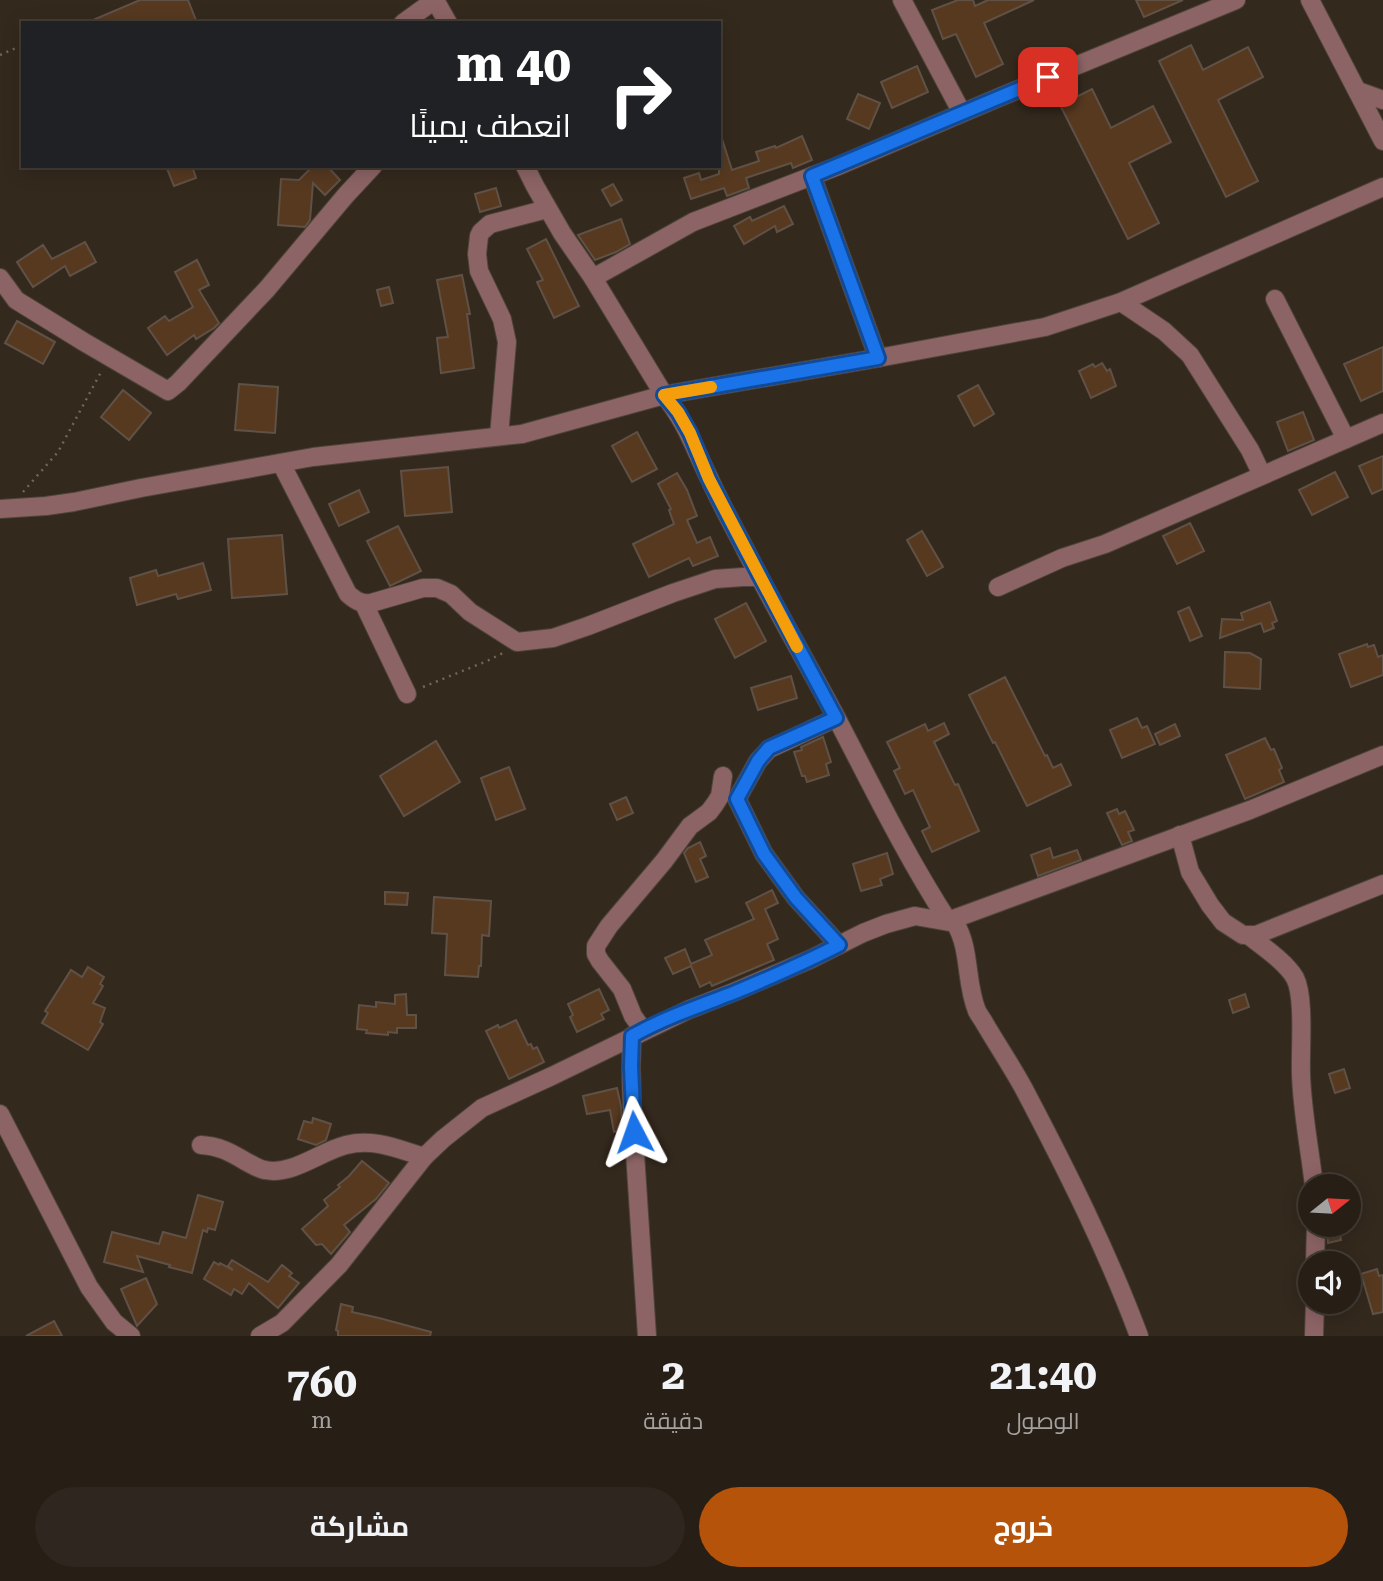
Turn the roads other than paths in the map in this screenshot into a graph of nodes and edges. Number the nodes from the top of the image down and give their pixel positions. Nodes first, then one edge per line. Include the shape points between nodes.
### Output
1 (435, 0) edge
2 (902, 0) edge
3 (1236, 0) edge
4 (1310, 0) edge
5 (406, 21) edge
6 (447, 21) edge
7 (1358, 91) junction
8 (1383, 100) edge
9 (962, 113) junction
10 (1383, 141) edge
11 (371, 168) edge
12 (526, 168) edge
13 (812, 176) junction
14 (1383, 187) edge
15 (547, 209) junction
16 (0, 278) edge
17 (593, 278) junction
18 (1275, 299) dead end
19 (1121, 302) junction
20 (878, 358) junction
21 (664, 395) junction
22 (1383, 423) edge
23 (499, 436) junction
24 (1346, 439) junction
25 (281, 463) junction
26 (1262, 475) junction
27 (5, 508) edge
28 (759, 577) junction
29 (998, 587) dead end
30 (364, 604) junction
31 (407, 694) road end
32 (836, 718) junction
33 (1383, 755) edge
34 (723, 776) dead end
35 (1180, 835) junction
36 (1383, 884) edge
37 (948, 921) junction
38 (1248, 935) junction
39 (839, 945) junction
40 (638, 1033) junction
41 (0, 1114) edge
42 (201, 1145) dead end
43 (424, 1157) junction
44 (1313, 1174) edge
45 (1315, 1314) edge
46 (131, 1336) edge
47 (260, 1336) edge
48 (647, 1336) edge
49 (1139, 1336) edge
50 (1314, 1336) edge

1 - 5 street
1 - 6 street
2 - 9 street
3 - 9 street
4 - 7 street
7 - 8 street
7 - 10 street
9 - 13 street
11 - 16 street via 267,289 168,391 16,300
12 - 15 street
13 - 17 street via 693,222
13 - 20 street
14 - 19 street
15 - 17 street
15 - 23 street via 490,224 479,236 479,271 499,310 507,342
17 - 21 street
18 - 24 street
19 - 20 street via 1045,327
19 - 26 street via 1164,331 1189,355
20 - 21 street
21 - 23 street via 522,434
21 - 28 street via 690,433
22 - 24 street
23 - 25 street
24 - 26 street
25 - 27 street via 74,502
25 - 30 street via 348,594
26 - 29 street
28 - 30 street via 715,579 552,638 517,642 437,588
28 - 32 street
30 - 31 street
32 - 37 street
32 - 39 street via 769,748 737,799 764,854
33 - 35 street
34 - 40 street via 715,804 691,826 596,946 596,954 634,1016
35 - 37 street
35 - 38 street via 1190,872 1210,905 1223,922
36 - 38 street
37 - 39 street via 915,916
37 - 49 street via 955,923 965,945 977,1011 1022,1085 1087,1213
38 - 44 street via 1287,969 1300,995 1301,1076
39 - 40 street
40 - 43 street via 482,1108
40 - 48 street via 631,1067 632,1107
41 - 46 street via 89,1287 114,1322
42 - 43 street via 215,1146 264,1170 292,1167 344,1145 361,1143 383,1144
43 - 47 street via 339,1265 282,1323
45 - 50 street

